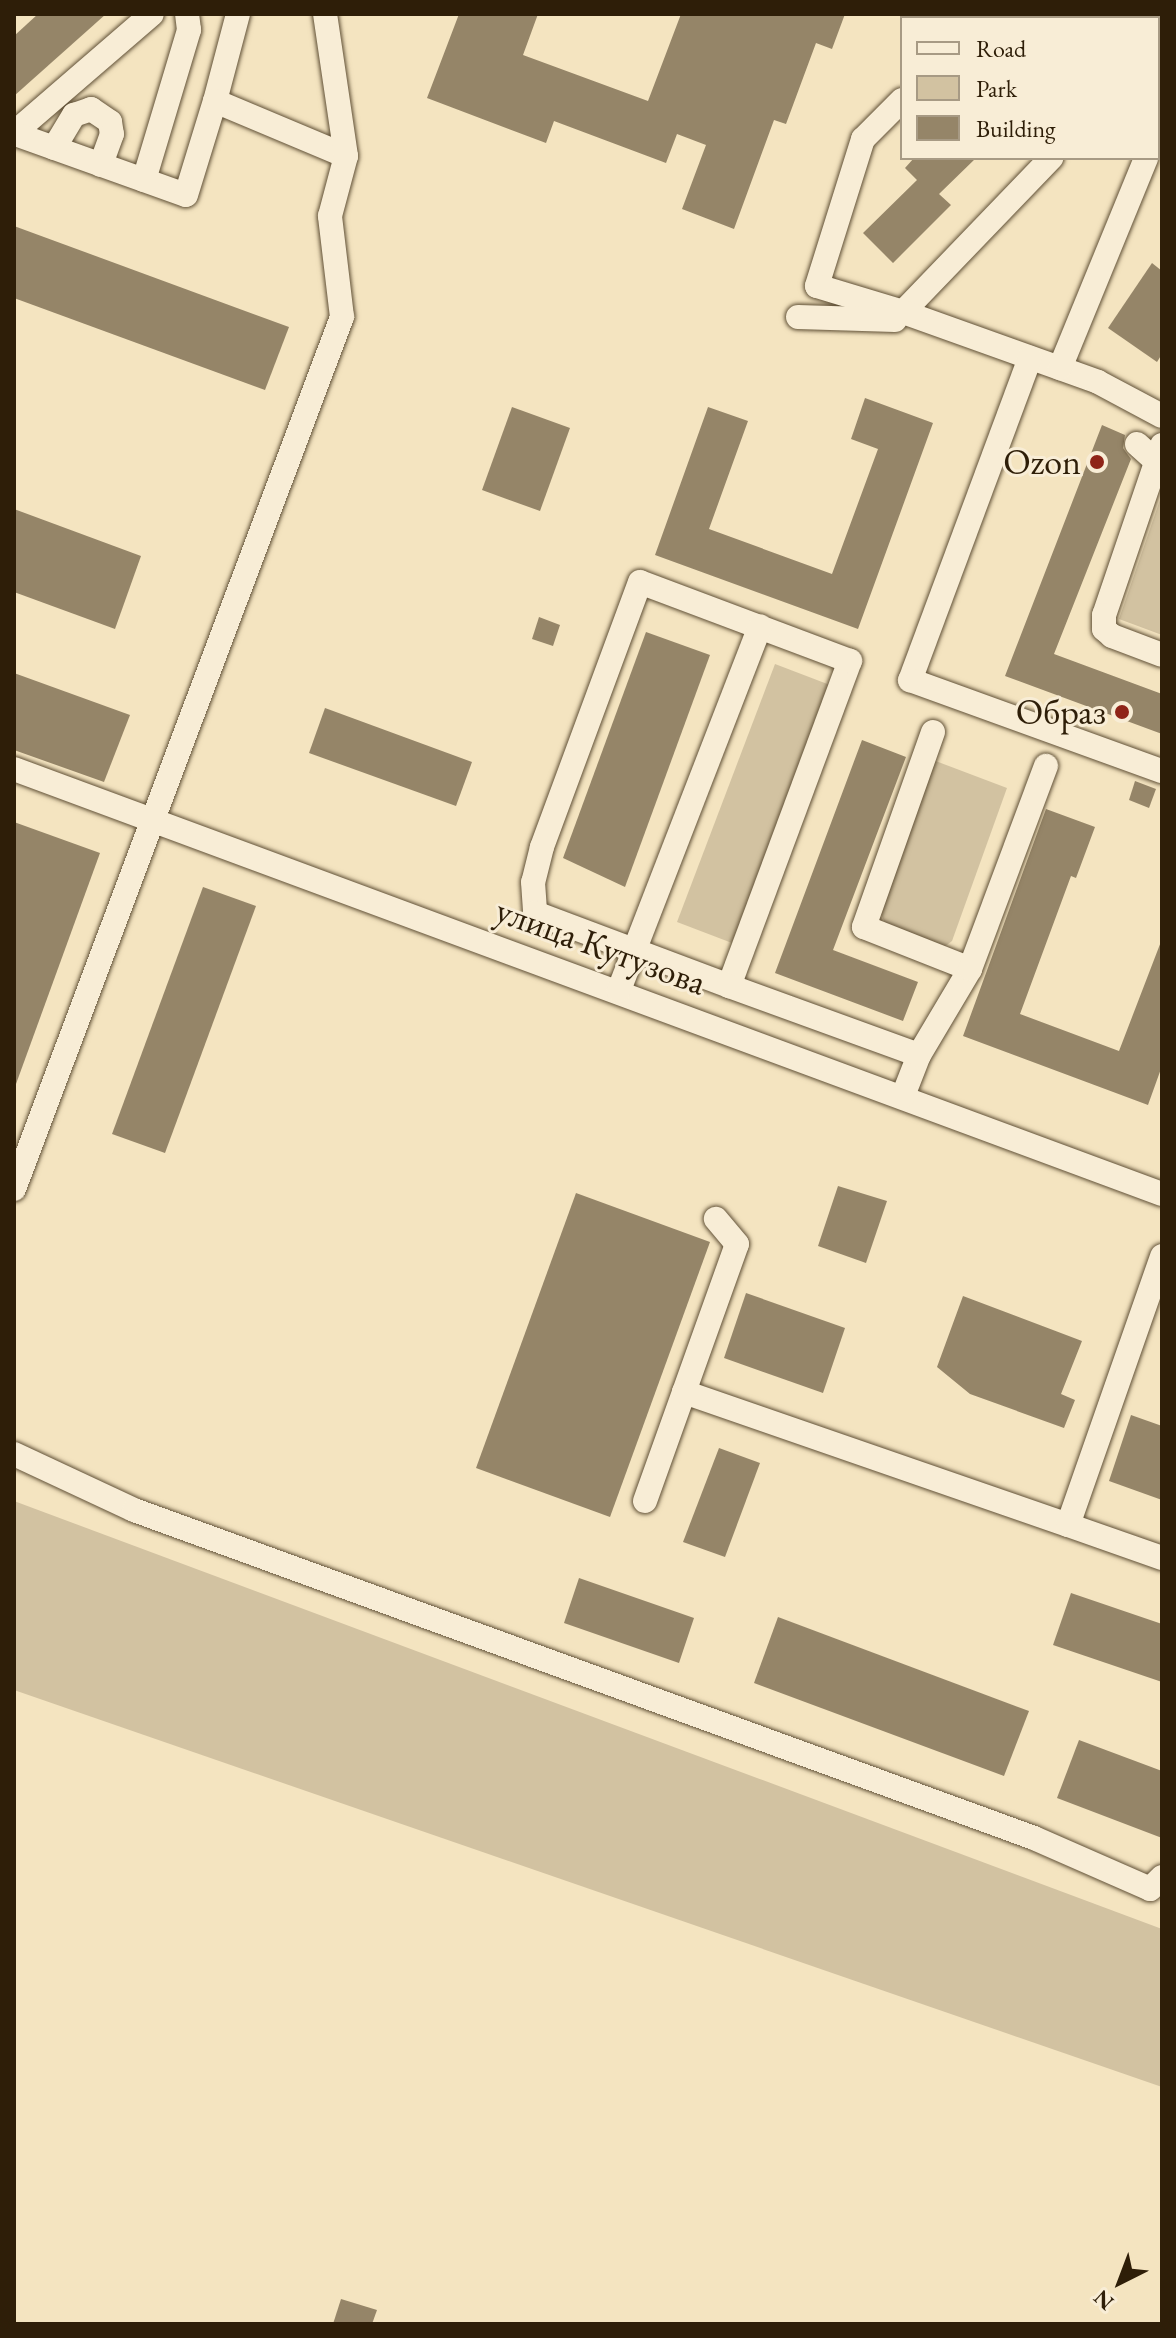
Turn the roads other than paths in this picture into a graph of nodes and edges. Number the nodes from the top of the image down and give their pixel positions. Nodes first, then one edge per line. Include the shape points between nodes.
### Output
1 (152, 14) edge
2 (187, 14) edge
3 (238, 14) edge
4 (325, 14) edge
5 (215, 101) junction
6 (900, 102) edge
7 (16, 134) edge
8 (54, 148) junction
9 (346, 156) junction
10 (1049, 160) edge
11 (1145, 160) edge
12 (101, 165) junction
13 (144, 180) junction
14 (903, 312) junction
15 (798, 317) dead end
16 (932, 322) junction
17 (1030, 358) junction
18 (1060, 368) junction
19 (1162, 416) edge
20 (1137, 444) dead end
21 (1160, 454) edge
22 (760, 626) junction
23 (1162, 655) edge
24 (933, 732) dead end
25 (1046, 766) dead end
26 (14, 769) edge
27 (1162, 771) edge
28 (151, 818) junction
29 (634, 951) junction
30 (970, 969) junction
31 (729, 986) junction
32 (619, 990) junction
33 (919, 1055) junction
34 (903, 1096) junction
35 (14, 1189) edge
36 (1162, 1194) edge
37 (716, 1219) dead end
38 (1162, 1256) edge
39 (684, 1392) junction
40 (14, 1454) edge
41 (645, 1501) dead end
42 (1068, 1525) junction
43 (1162, 1558) edge
44 (1162, 1877) edge

1 - 7 street
2 - 13 street via 189,30
3 - 5 street
4 - 9 street
5 - 9 street
5 - 13 street via 186,195
6 - 14 street via 863,139 817,286
7 - 8 street
8 - 12 street
8 - 12 street via 74,115 91,109 110,122 112,134
9 - 28 street via 330,216 342,317
10 - 14 street
11 - 18 street
12 - 13 street
14 - 16 street
15 - 16 street
16 - 17 street
17 - 18 street
17 - 27 street via 910,680
18 - 19 street
20 - 21 street
21 - 23 street via 1104,615 1104,629
22 - 29 street
22 - 29 street via 640,582 533,882 535,913
22 - 31 street via 850,661
24 - 30 street via 864,927
25 - 30 street
26 - 28 street, улица Кутузова
28 - 32 street, улица Кутузова
28 - 35 street
29 - 31 street
29 - 32 street
30 - 33 street
31 - 33 street
32 - 34 street, улица Кутузова
33 - 34 street
34 - 36 street, улица Кутузова
37 - 39 street via 737,1244
38 - 42 street
39 - 41 street
39 - 42 street
40 - 44 street via 134,1510 1019,1833 1150,1889
42 - 43 street

